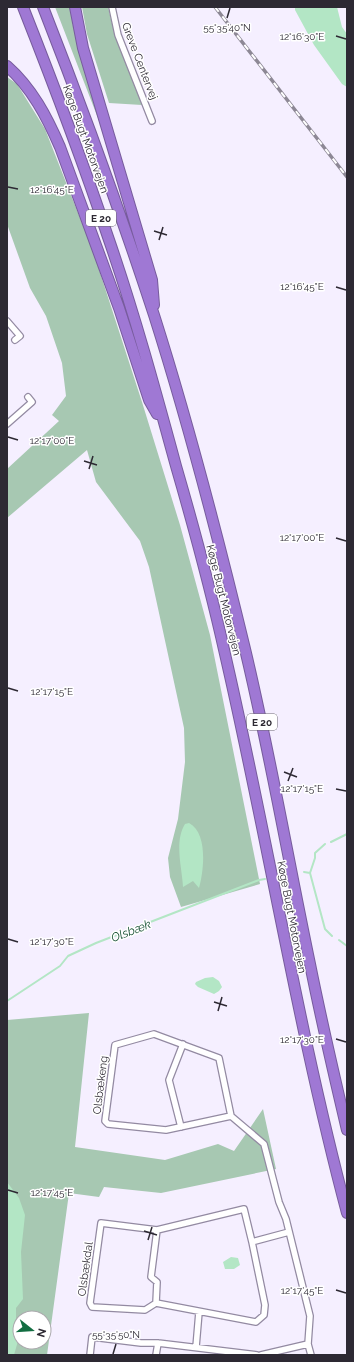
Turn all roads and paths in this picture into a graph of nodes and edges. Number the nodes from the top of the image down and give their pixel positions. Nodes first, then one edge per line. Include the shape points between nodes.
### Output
1 (22, 7) edge
2 (43, 7) edge
3 (75, 7) edge
4 (112, 7) edge
5 (7, 66) edge
6 (152, 120) dead end
7 (155, 319) junction
8 (7, 321) edge
9 (15, 340) dead end
10 (28, 397) dead end
11 (7, 424) edge
12 (167, 434) junction
13 (183, 1044) junction
14 (231, 1116) junction
15 (181, 1127) junction
16 (347, 1130) edge
17 (347, 1213) edge
18 (157, 1230) junction
19 (289, 1232) junction
20 (252, 1242) junction
21 (156, 1304) junction
22 (199, 1312) junction
23 (158, 1343) junction
24 (308, 1344) junction
25 (196, 1347) junction
26 (288, 1349) junction
27 (226, 1353) edge
28 (90, 1355) edge
29 (156, 1355) edge
30 (258, 1355) edge
31 (262, 1355) edge
32 (291, 1355) edge
33 (311, 1355) edge

1 - 12 highway, Køge Bugt Motorvejen / E 20 via 56,91 108,236
2 - 7 highway, Køge Bugt Motorvejen / E 20 via 121,218
3 - 7 highway via 83,48 152,280
4 - 6 street, Greve Centervej via 118,35
5 - 12 highway via 20,78 34,98 49,122 60,147 149,400
7 - 16 highway, Køge Bugt Motorvejen / E 20 via 188,428 245,648 310,965
8 - 9 street via 20,336
10 - 11 street via 32,402
12 - 17 highway, Køge Bugt Motorvejen / E 20 via 198,543 245,741 312,1069
13 - 14 street, Olsbækeng via 219,1058
13 - 15 street via 168,1080
13 - 15 street, Olsbækeng via 154,1034 115,1045 105,1121 108,1124 166,1130
14 - 15 street, Olsbækeng
14 - 19 street via 264,1144
18 - 20 street, Olsbækdal via 244,1209
18 - 21 street via 151,1277 157,1282
18 - 21 street, Olsbækdal via 101,1223 90,1304 92,1307 145,1310
19 - 20 street
19 - 24 street via 310,1316
20 - 22 street, Olsbækdal via 265,1305 262,1318 256,1322
21 - 22 street, Olsbækdal
22 - 25 street
23 - 25 street
23 - 28 street via 92,1337
23 - 29 street
24 - 26 street
24 - 33 street
25 - 27 street
26 - 31 street
26 - 32 street
27 - 30 street

